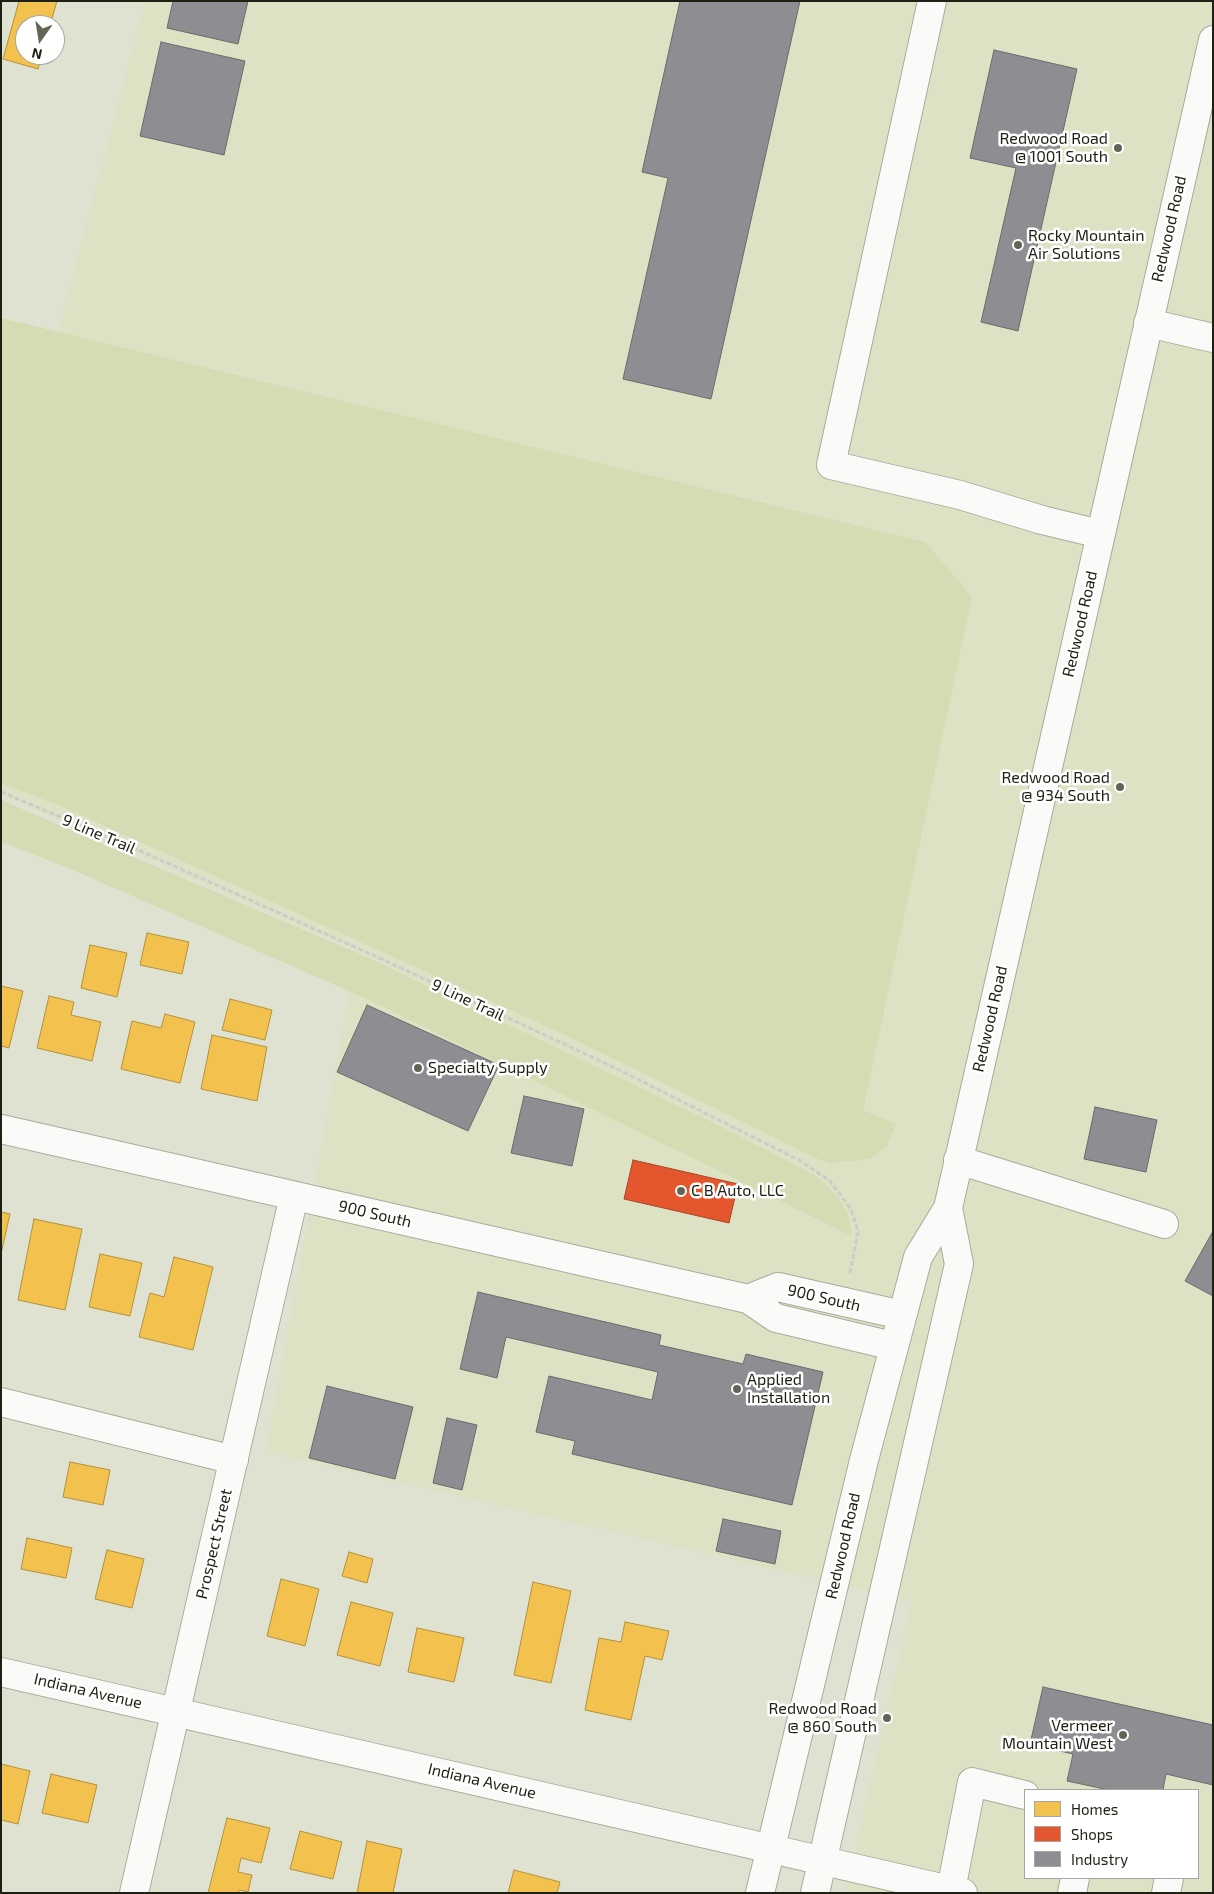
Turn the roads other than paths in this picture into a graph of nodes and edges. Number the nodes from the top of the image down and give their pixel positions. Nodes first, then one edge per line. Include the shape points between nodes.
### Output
1 (932, 1) edge
2 (1213, 40) edge
3 (1148, 323) junction
4 (1213, 338) edge
5 (1100, 534) junction
6 (1, 1129) edge
7 (958, 1160) junction
8 (294, 1196) junction
9 (948, 1208) junction
10 (1164, 1224) dead end
11 (748, 1300) junction
12 (902, 1315) junction
13 (893, 1346) junction
14 (1, 1402) edge
15 (234, 1460) junction
16 (1, 1672) edge
17 (176, 1712) junction
18 (1024, 1794) edge
19 (771, 1847) junction
20 (824, 1860) junction
21 (1075, 1879) edge
22 (1169, 1879) edge
23 (957, 1891) edge
24 (134, 1893) edge
25 (760, 1893) edge
26 (815, 1893) edge
27 (1072, 1893) edge
28 (1166, 1893) edge

1 - 5 street via 831,465
2 - 3 street, Redwood Road
3 - 4 street
3 - 5 street, Redwood Road
5 - 7 street, Redwood Road
6 - 8 street, 900 South
7 - 9 street, Redwood Road
7 - 10 street
8 - 11 street, 900 South
8 - 15 street, Prospect Street
9 - 12 street, Redwood Road via 918,1256
9 - 20 street, Redwood Road via 959,1264
11 - 12 street, 900 South via 778,1287
11 - 13 street, 900 South via 776,1318
12 - 13 street, Redwood Road
13 - 19 street, Redwood Road
14 - 15 street
15 - 17 street, Prospect Street
16 - 17 street, Indiana Avenue
17 - 19 street, Indiana Avenue
17 - 24 street, Prospect Street
18 - 23 street via 972,1782
19 - 20 street, Indiana Avenue
19 - 25 street, Redwood Road
20 - 23 street, Indiana Avenue
20 - 26 street, Redwood Road
21 - 27 street
22 - 28 street

